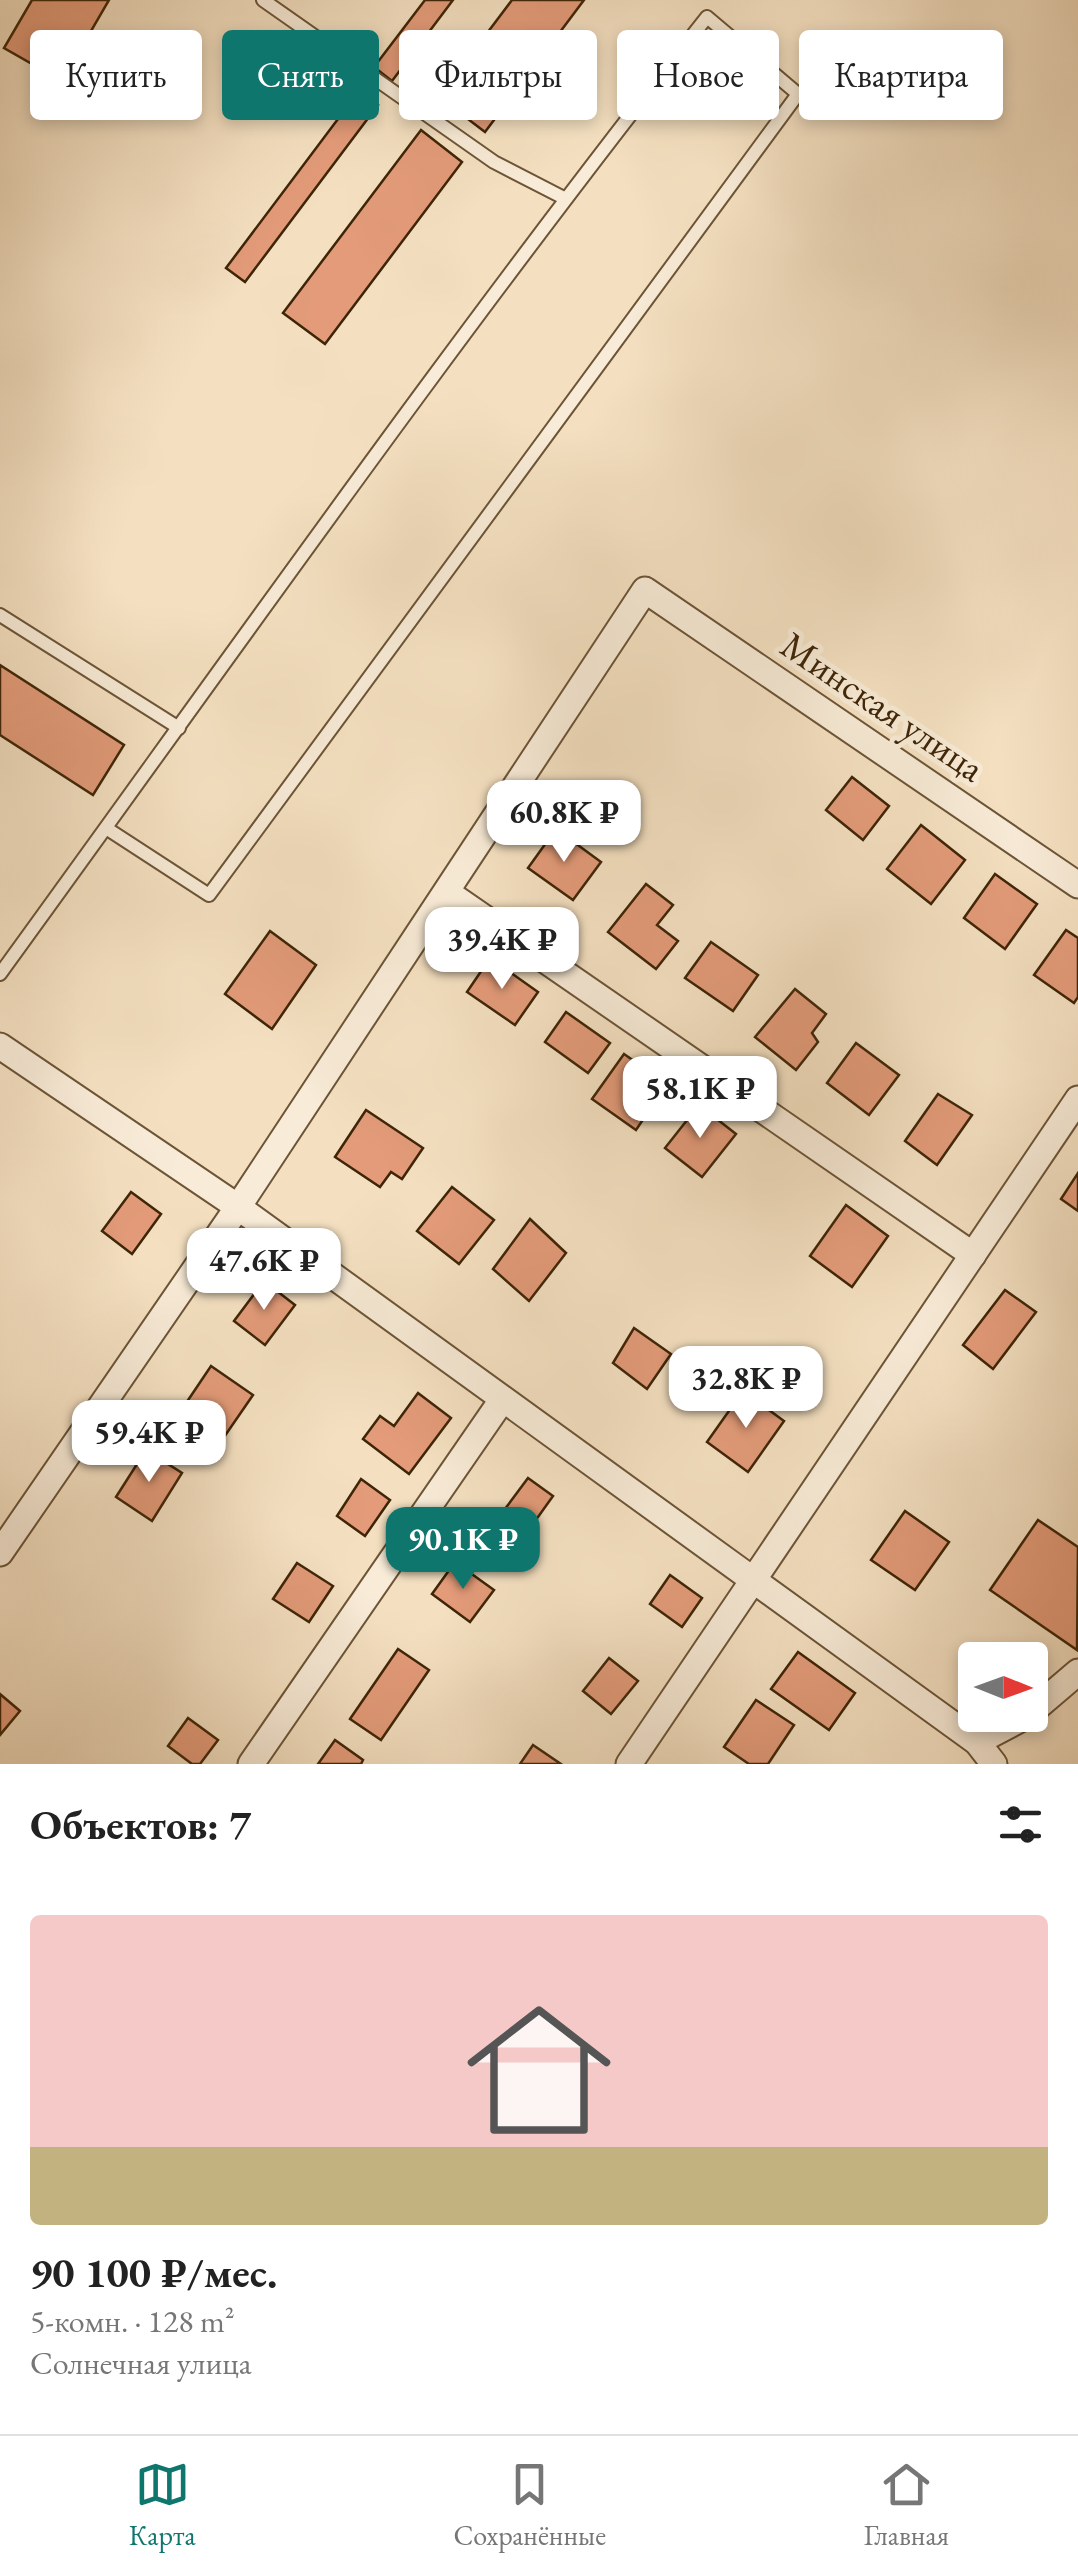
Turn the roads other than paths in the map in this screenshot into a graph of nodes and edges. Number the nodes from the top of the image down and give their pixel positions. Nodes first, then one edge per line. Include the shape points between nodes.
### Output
1 (263, 0) edge
2 (564, 198) junction
3 (0, 616) edge
4 (179, 728) junction
5 (106, 828) junction
6 (1078, 885) edge
7 (448, 893) junction
8 (0, 974) edge
9 (0, 1046) edge
10 (1078, 1099) edge
11 (238, 1206) junction
12 (973, 1255) junction
13 (502, 1400) junction
14 (0, 1553) edge
15 (753, 1584) junction
16 (1078, 1672) edge
17 (1048, 1698) edge
18 (995, 1732) edge
19 (976, 1742) junction
20 (251, 1764) edge
21 (628, 1764) edge
22 (994, 1764) edge

1 - 2 lane via 494,162
2 - 4 lane
2 - 5 lane via 707,17 798,94 209,895
3 - 4 lane
4 - 5 lane
5 - 8 lane
6 - 7 street, Минская улица via 646,590
7 - 11 street
7 - 12 street
9 - 11 street
10 - 12 street
11 - 13 street
11 - 14 street
12 - 15 street
13 - 15 street
13 - 20 street
15 - 19 street
15 - 21 street
16 - 17 street
18 - 19 street
19 - 22 street

